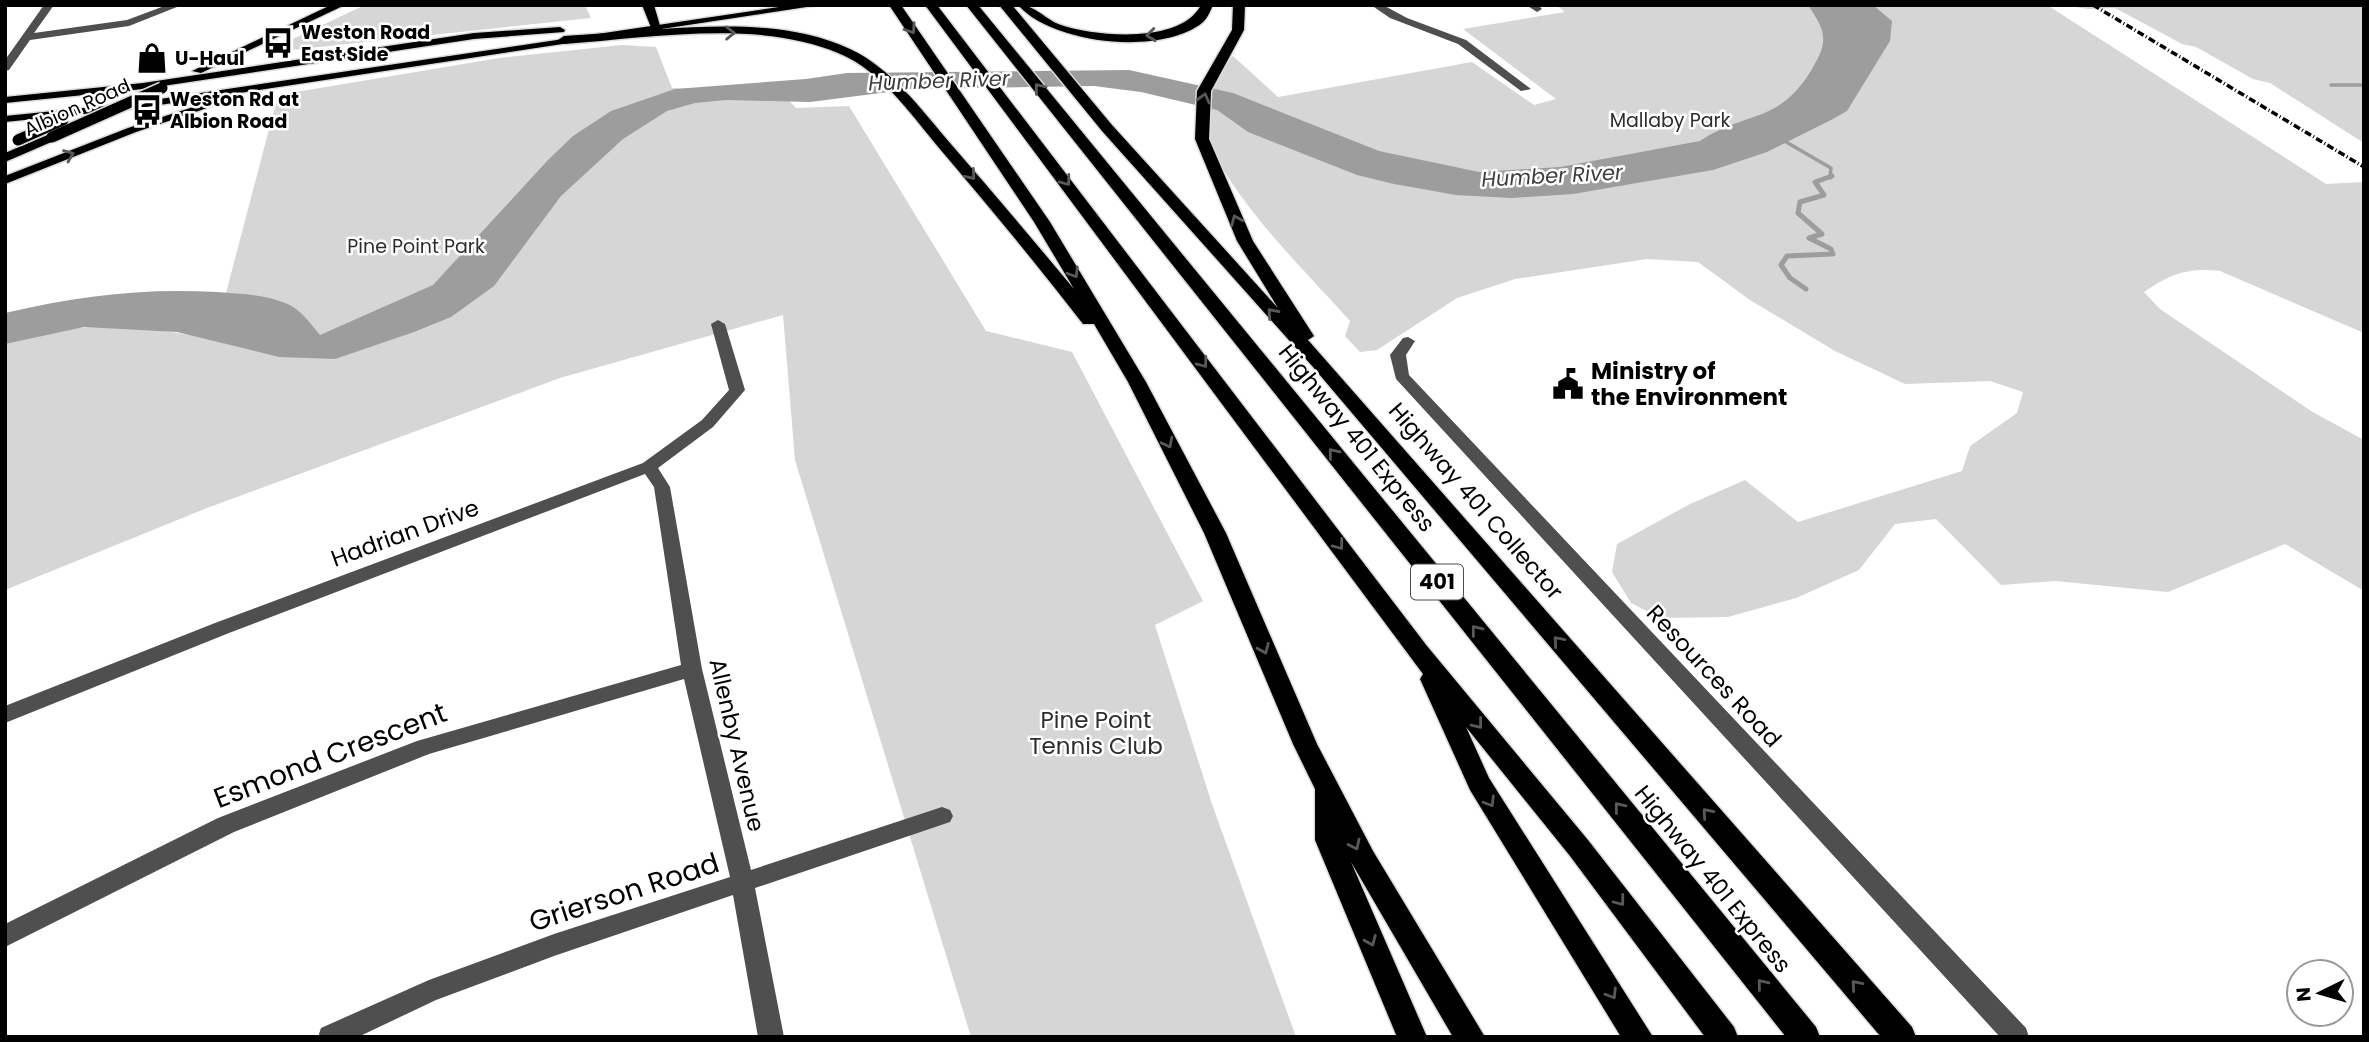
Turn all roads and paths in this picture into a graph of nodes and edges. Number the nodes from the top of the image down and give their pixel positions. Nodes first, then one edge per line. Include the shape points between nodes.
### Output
1 (49, 5) edge
2 (177, 5) edge
3 (340, 5) edge
4 (648, 5) edge
5 (758, 5) edge
6 (815, 5) edge
7 (895, 5) edge
8 (931, 5) edge
9 (972, 5) edge
10 (1005, 5) edge
11 (1024, 5) edge
12 (1207, 5) edge
13 (1239, 5) edge
14 (1376, 5) edge
15 (305, 22) junction
16 (654, 23) junction
17 (564, 35) junction
18 (24, 38) junction
19 (247, 50) junction
20 (302, 62) junction
21 (5, 68) edge
22 (368, 69) junction
23 (177, 80) junction
24 (143, 86) junction
25 (1525, 89) dead end
26 (5, 100) edge
27 (5, 110) edge
28 (5, 119) edge
29 (11, 143) edge
30 (5, 158) edge
31 (5, 180) edge
32 (718, 324) dead end
33 (1408, 341) dead end
34 (1319, 363) junction
35 (1137, 382) junction
36 (649, 467) junction
37 (1419, 652) junction
38 (692, 669) junction
39 (5, 715) edge
40 (1325, 784) junction
41 (942, 816) dead end
42 (743, 885) junction
43 (5, 936) edge
44 (330, 1037) edge
45 (771, 1037) edge
46 (1412, 1037) edge
47 (1470, 1037) edge
48 (1638, 1037) edge
49 (1723, 1037) edge
50 (1805, 1037) edge
51 (1901, 1037) edge
52 (2017, 1037) edge

1 - 18 street
2 - 18 street via 129,23
3 - 15 main road
4 - 16 highway
5 - 16 main road
6 - 16 main road
7 -> 35 highway via 1042,222
8 -> 37 highway, 401
50 -> 9 highway, Highway 401 Express / 401
34 -> 10 highway, Highway 401 Collector / 401 via 1107,128
12 -> 11 highway via 1200,18 1177,31 1124,37 1057,27
34 -> 13 highway via 1290,308 1245,241 1202,139 1204,90 1238,30
14 - 25 street via 1387,15 1470,47
15 - 19 main road
15 - 24 main road
16 - 17 main road
17 - 20 main road via 474,36
17 - 22 main road
17 - 27 main road via 127,100
17 -> 35 highway via 756,32 842,50 869,65 1027,239
18 - 21 street
19 - 20 main road via 241,62
19 - 23 main road
20 - 23 main road
22 - 28 main road via 133,106
31 -> 22 main road via 208,105
23 - 24 main road
23 - 30 main road, Albion Road, bridge
24 - 26 main road
24 - 29 main road, Albion Road, bridge
32 - 36 street, Hadrian Drive via 737,390 723,412
33 - 52 street, Resources Road via 1398,355 1401,376
51 -> 34 highway, Highway 401 Collector / 401
35 -> 40 highway via 1214,533
36 - 38 street, Allenby Avenue via 662,487
36 - 39 street, Hadrian Drive
37 -> 48 highway via 1479,783
37 -> 49 highway, 401 via 1579,848
38 - 42 street, Allenby Avenue
38 - 43 street, Esmond Crescent via 424,747 226,825
40 -> 46 highway via 1328,839
40 -> 47 highway via 1363,859
41 - 42 street, Grierson Road
42 - 44 street, Grierson Road via 453,982
42 - 45 street, Allenby Avenue

